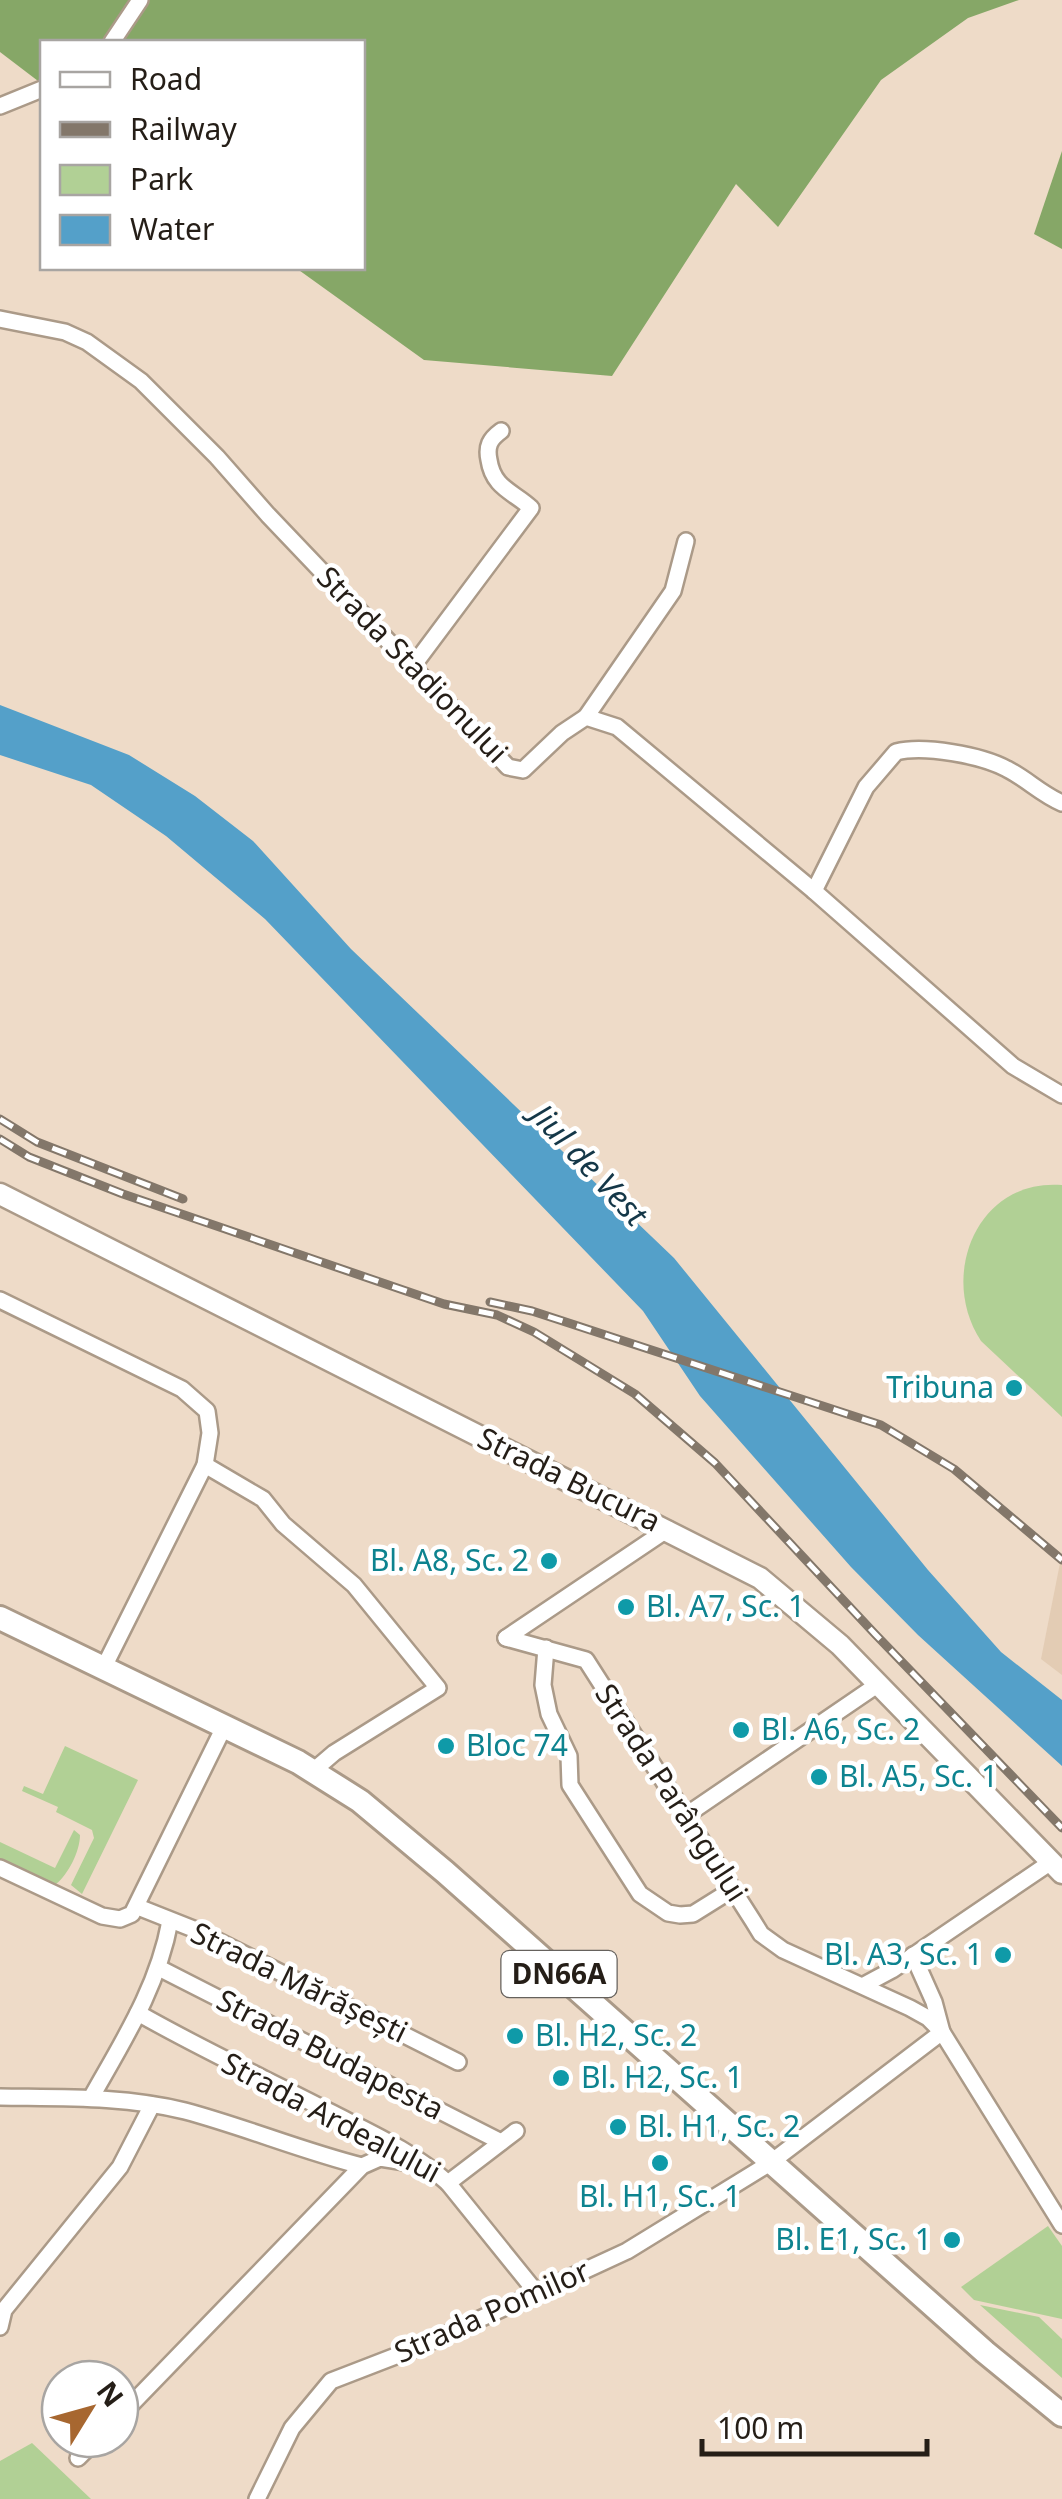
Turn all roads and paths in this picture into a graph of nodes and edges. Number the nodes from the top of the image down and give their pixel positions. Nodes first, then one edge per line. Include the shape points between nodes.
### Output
1 (140, 0) edge
2 (113, 40) edge
3 (40, 90) edge
4 (0, 106) edge
5 (0, 319) edge
6 (501, 431) dead end
7 (686, 541) dead end
8 (414, 666) junction
9 (586, 716) junction
10 (1062, 803) edge
11 (814, 891) junction
12 (1062, 1095) edge
13 (0, 1194) edge
14 (0, 1300) edge
15 (204, 1465) junction
16 (668, 1529) junction
17 (0, 1618) edge
18 (546, 1648) junction
19 (104, 1667) junction
20 (878, 1685) junction
21 (225, 1725) junction
22 (313, 1771) junction
23 (685, 1816) junction
24 (1056, 1867) edge
25 (0, 1868) edge
26 (733, 1889) junction
27 (136, 1910) junction
28 (170, 1921) junction
29 (912, 1956) junction
30 (159, 1968) junction
31 (864, 1985) junction
32 (138, 2013) junction
33 (942, 2032) junction
34 (458, 2062) dead end
35 (0, 2097) edge
36 (91, 2098) junction
37 (152, 2104) junction
38 (516, 2131) dead end
39 (501, 2142) junction
40 (770, 2163) junction
41 (362, 2166) junction
42 (428, 2166) junction
43 (448, 2183) junction
44 (1062, 2225) edge
45 (536, 2292) junction
46 (0, 2327) edge
47 (140, 2395) edge
48 (1062, 2414) edge
49 (257, 2499) edge

1 - 2 street
3 - 4 street
5 - 8 street, Strada Stadionului via 64,332 141,381
6 - 8 street via 489,444 492,476 531,508
7 - 9 street via 665,605
8 - 9 street, Strada Stadionului via 513,769 523,770
9 - 11 street via 627,734
10 - 11 street via 990,761 922,749 896,752 866,787
11 - 12 street via 1013,1066
13 - 16 main road, Strada Bucura
14 - 15 street via 192,1395 209,1421
15 - 19 street
15 - 22 street via 262,1499 354,1584 438,1688
16 - 18 street, Strada Parângului via 506,1638
16 - 20 main road, Strada Bucura via 780,1592
17 - 19 main road, DN66A
18 - 23 street, Strada Parângului via 586,1660
18 - 26 street via 543,1685 569,1756 570,1785 640,1894 680,1915
19 - 21 main road, DN66A
20 - 23 street
20 - 24 main road, Strada Bucura
21 - 22 main road, DN66A
21 - 27 street
22 - 40 main road, DN66A via 411,1842
23 - 26 street, Strada Parângului
24 - 29 street
25 - 27 street, Strada Mărășești via 102,1916 120,1919
26 - 31 street, Strada Parângului via 772,1943
27 - 28 street, Strada Mărășești
28 - 30 street
28 - 34 street, Strada Mărășești
29 - 31 street
29 - 33 street, Strada Parângului
30 - 32 street
30 - 39 street, Strada Budapesta
31 - 33 street, Strada Parângului
32 - 36 street
32 - 42 street, Strada Ardealului
33 - 40 street
33 - 44 street, Strada Parângului
35 - 36 street
36 - 37 street
37 - 41 street
37 - 46 street via 120,2167 4,2310
38 - 39 street, Strada Ardealului
39 - 43 street, Strada Ardealului
40 - 45 street, Strada Pomilor via 626,2251
40 - 48 main road, DN66A
41 - 42 street via 380,2158
41 - 47 street
42 - 43 street, Strada Ardealului
43 - 45 street
45 - 49 street, Strada Pomilor via 331,2381 292,2428

